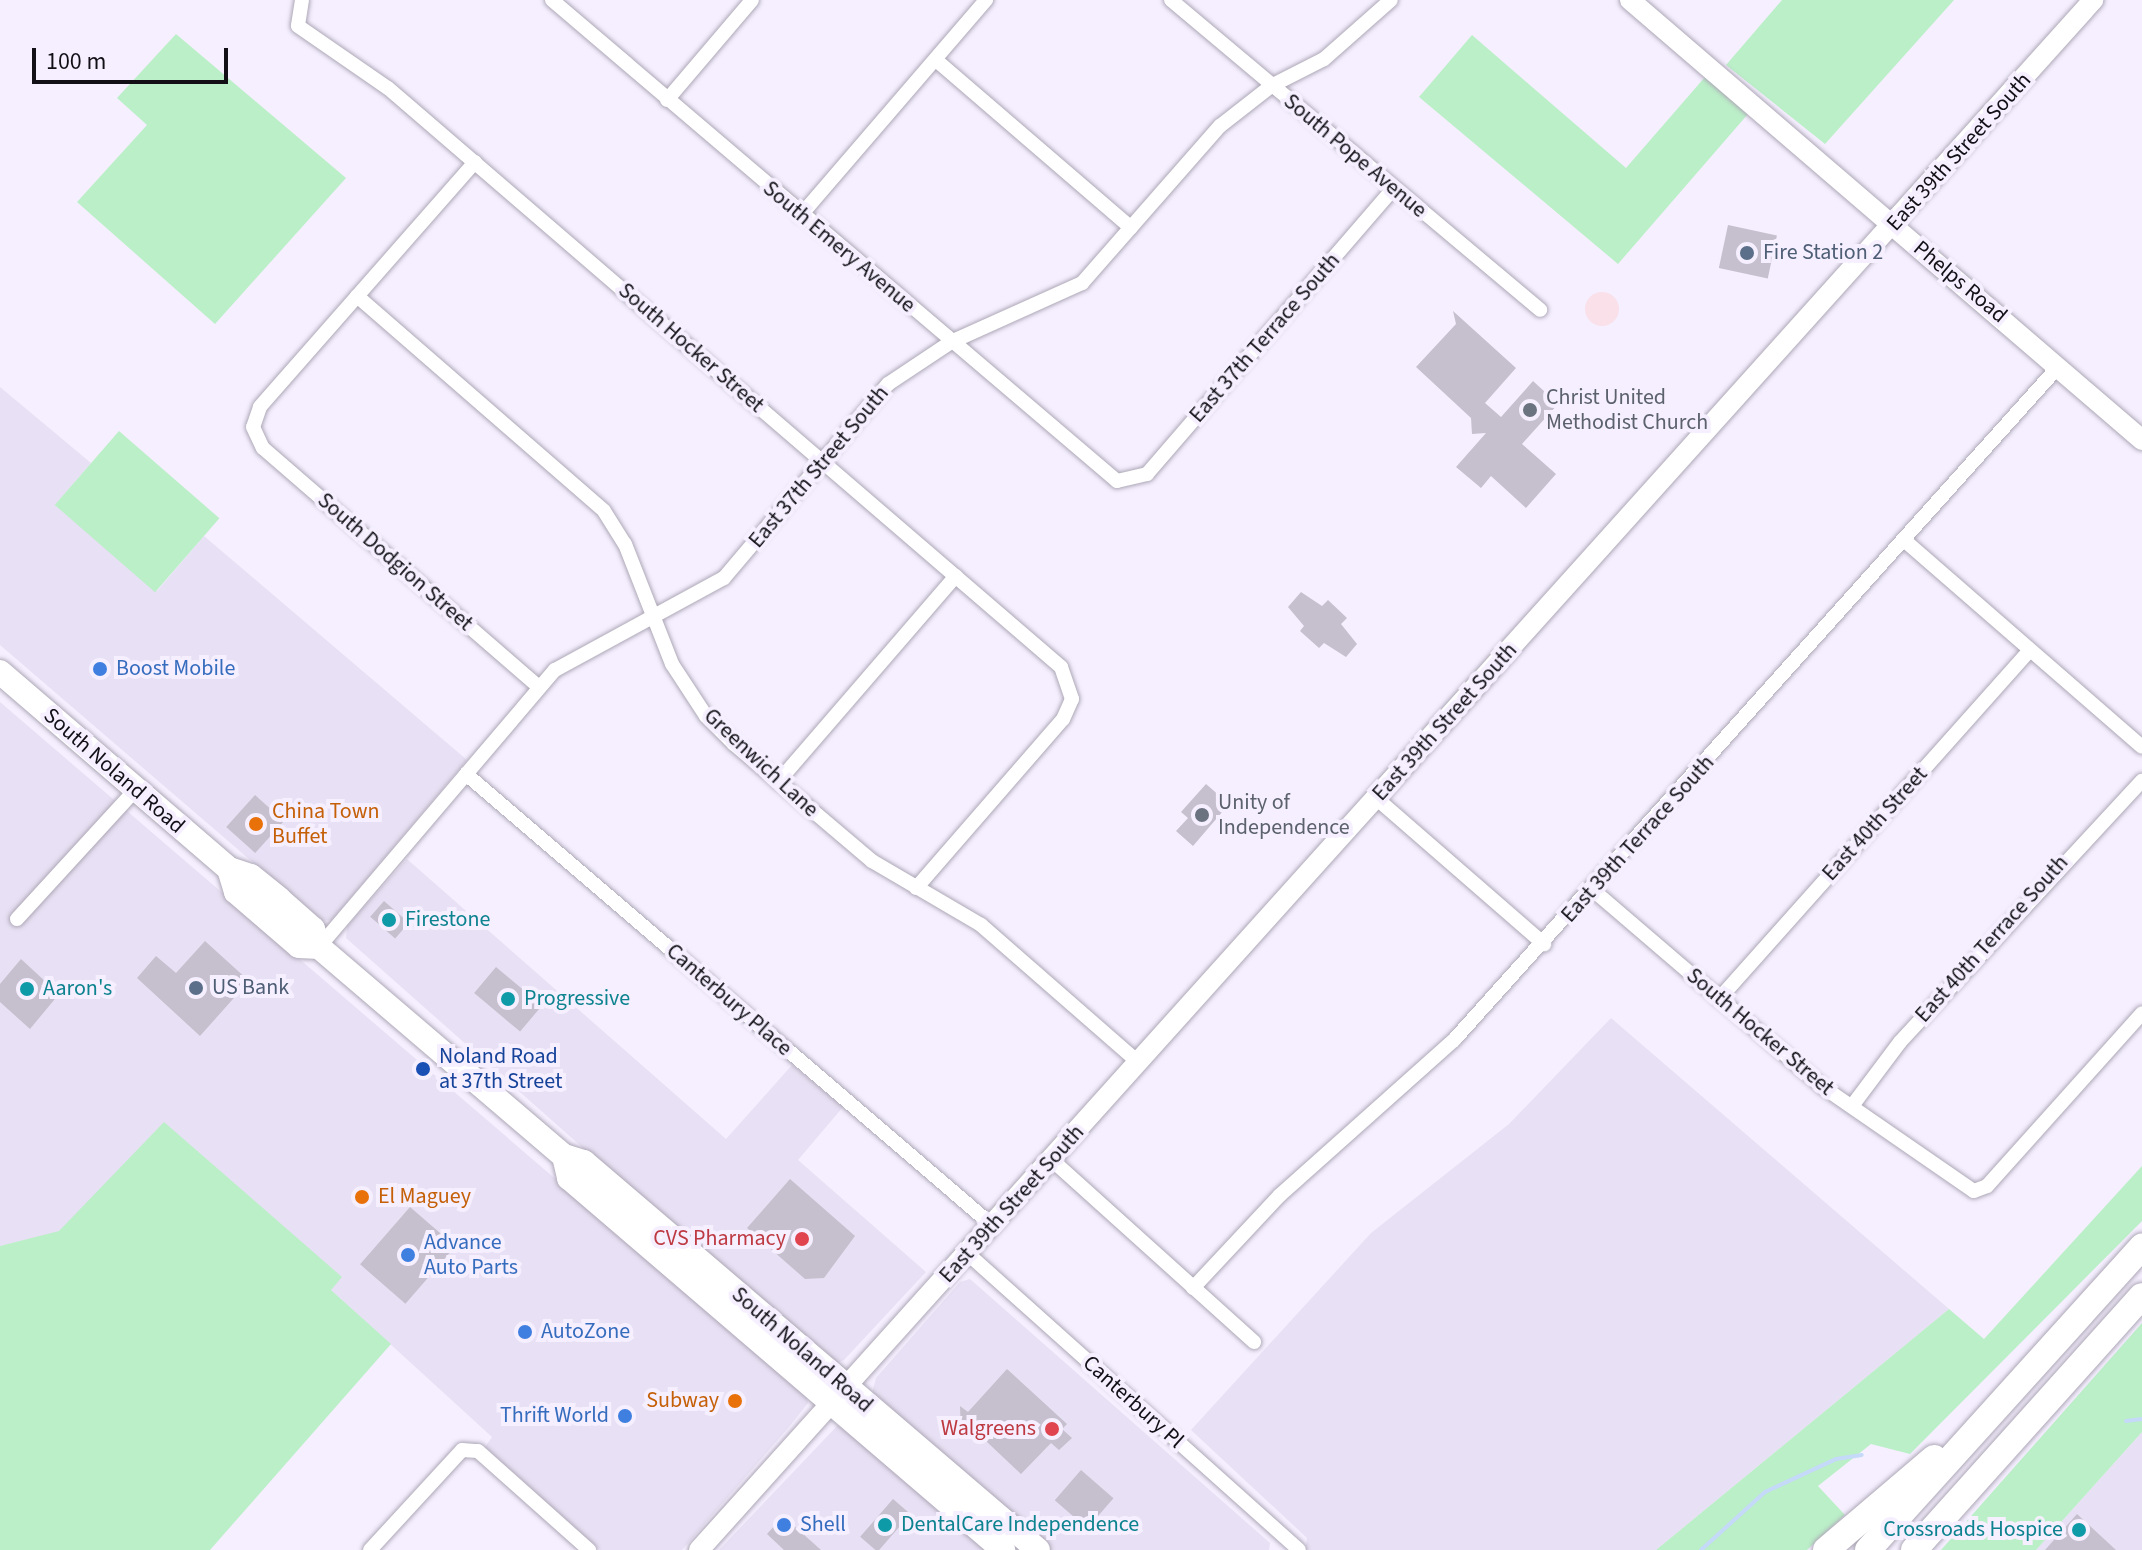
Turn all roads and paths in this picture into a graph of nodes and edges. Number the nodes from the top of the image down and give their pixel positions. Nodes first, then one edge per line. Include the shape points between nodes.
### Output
1 (302, 0) edge
2 (552, 0) edge
3 (752, 0) edge
4 (986, 0) edge
5 (1171, 0) edge
6 (1391, 0) edge
7 (1630, 0) edge
8 (2093, 0) edge
9 (936, 60) junction
10 (1271, 86) junction
11 (667, 100) junction
12 (475, 162) junction
13 (1393, 189) junction
14 (801, 215) junction
15 (1893, 226) junction
16 (1131, 228) junction
17 (357, 296) junction
18 (1540, 310) dead end
19 (951, 342) junction
20 (2059, 366) junction
21 (2142, 440) edge
22 (823, 461) junction
23 (1133, 482) joint
24 (1904, 540) junction
25 (956, 576) junction
26 (655, 618) junction
27 (2030, 650) junction
28 (0, 672) edge
29 (539, 687) junction
30 (2142, 747) edge
31 (466, 774) junction
32 (2142, 781) edge
33 (778, 782) junction
34 (136, 789) junction
35 (1376, 798) junction
36 (916, 888) junction
37 (1593, 890) junction
38 (17, 919) dead end
39 (1544, 944) junction
40 (319, 947) junction
41 (1719, 999) junction
42 (2142, 1013) edge
43 (1139, 1063) junction
44 (1852, 1106) junction
45 (1052, 1160) junction
46 (993, 1226) junction
47 (2142, 1247) edge
48 (967, 1253) junction
49 (1193, 1288) junction
50 (2142, 1296) edge
51 (1254, 1342) dead end
52 (839, 1396) junction
53 (1999, 1405) junction
54 (1945, 1515) junction
55 (370, 1550) edge
56 (589, 1550) edge
57 (699, 1550) edge
58 (1003, 1550) edge
59 (1038, 1550) edge
60 (1299, 1550) edge
61 (1826, 1550) edge
62 (1868, 1550) edge
63 (1914, 1550) edge
64 (1930, 1550) edge

1 - 12 street, South Hocker Street via 298,26 371,75
2 - 11 street, South Emery Avenue
3 - 11 street
4 - 9 street
5 - 10 street, South Pope Avenue
6 - 10 street, East 37th Street South via 1324,59
7 - 15 main road, Phelps Road
8 - 15 main road, East 39th Street South
9 - 14 street
9 - 16 street
10 - 13 street, South Pope Avenue
10 - 16 street, East 37th Street South via 1220,126
11 - 14 street, South Emery Avenue
12 - 17 street
12 - 22 street, South Hocker Street
13 - 18 street, South Pope Avenue
13 - 23 street, East 37th Terrace South via 1147,474
14 - 19 street, South Emery Avenue
15 - 20 main road, Phelps Road
15 - 35 main road, East 39th Street South
16 - 19 street, East 37th Street South via 1082,283
17 - 26 street, Greenwich Lane via 604,511
17 - 29 street, South Dodgion Street via 260,407 255,435 263,448
19 - 22 street, East 37th Street South via 888,384
19 - 23 street, South Emery Avenue via 1108,476
20 - 21 main road, Phelps Road
20 - 24 street, East 39th Terrace South
22 - 25 street, South Hocker Street
22 - 26 street, East 37th Street South via 724,578
24 - 27 street
24 - 37 street, East 39th Terrace South
25 - 33 street
25 - 36 street, South Hocker Street via 1061,667 1071,685 1063,719
26 - 29 street, East 37th Street South via 577,654
26 - 33 street, Greenwich Lane via 672,664 706,716
27 - 30 street
27 - 41 street, East 40th Street
28 - 34 main road, South Noland Road
29 - 31 street, East 37th Street South
31 - 40 street, East 37th Street South
31 - 46 street, Canterbury Place
32 - 44 street, East 40th Terrace South via 1893,1050
33 - 36 street, Greenwich Lane via 872,861
34 - 38 street
34 - 40 main road, South Noland Road via 229,869 251,876 313,929
35 - 39 street
35 - 43 main road, East 39th Street South
36 - 43 street, Greenwich Lane via 981,925
37 - 39 street, East 39th Terrace South
37 - 41 street, South Hocker Street
39 - 49 street, East 39th Terrace South via 1454,1040 1290,1185
40 - 52 main road, South Noland Road via 564,1156 569,1178 705,1280
41 - 44 street, South Hocker Street
42 - 44 street, South Hocker Street via 1987,1186 1974,1191
43 - 45 main road, East 39th Street South
45 - 46 main road, East 39th Street South
45 - 49 street
46 - 48 main road, East 39th Street South
47 - 53 highway
48 - 52 main road, East 39th Street South
48 - 60 street, Canterbury Pl
49 - 51 street
50 - 54 highway
52 - 57 main road, East 39th Street South
52 - 58 main road, South Noland Road
52 - 59 main road, South Noland Road
53 - 61 highway
53 - 62 highway
54 - 63 highway
54 - 64 highway
55 - 56 street via 462,1450 478,1451

